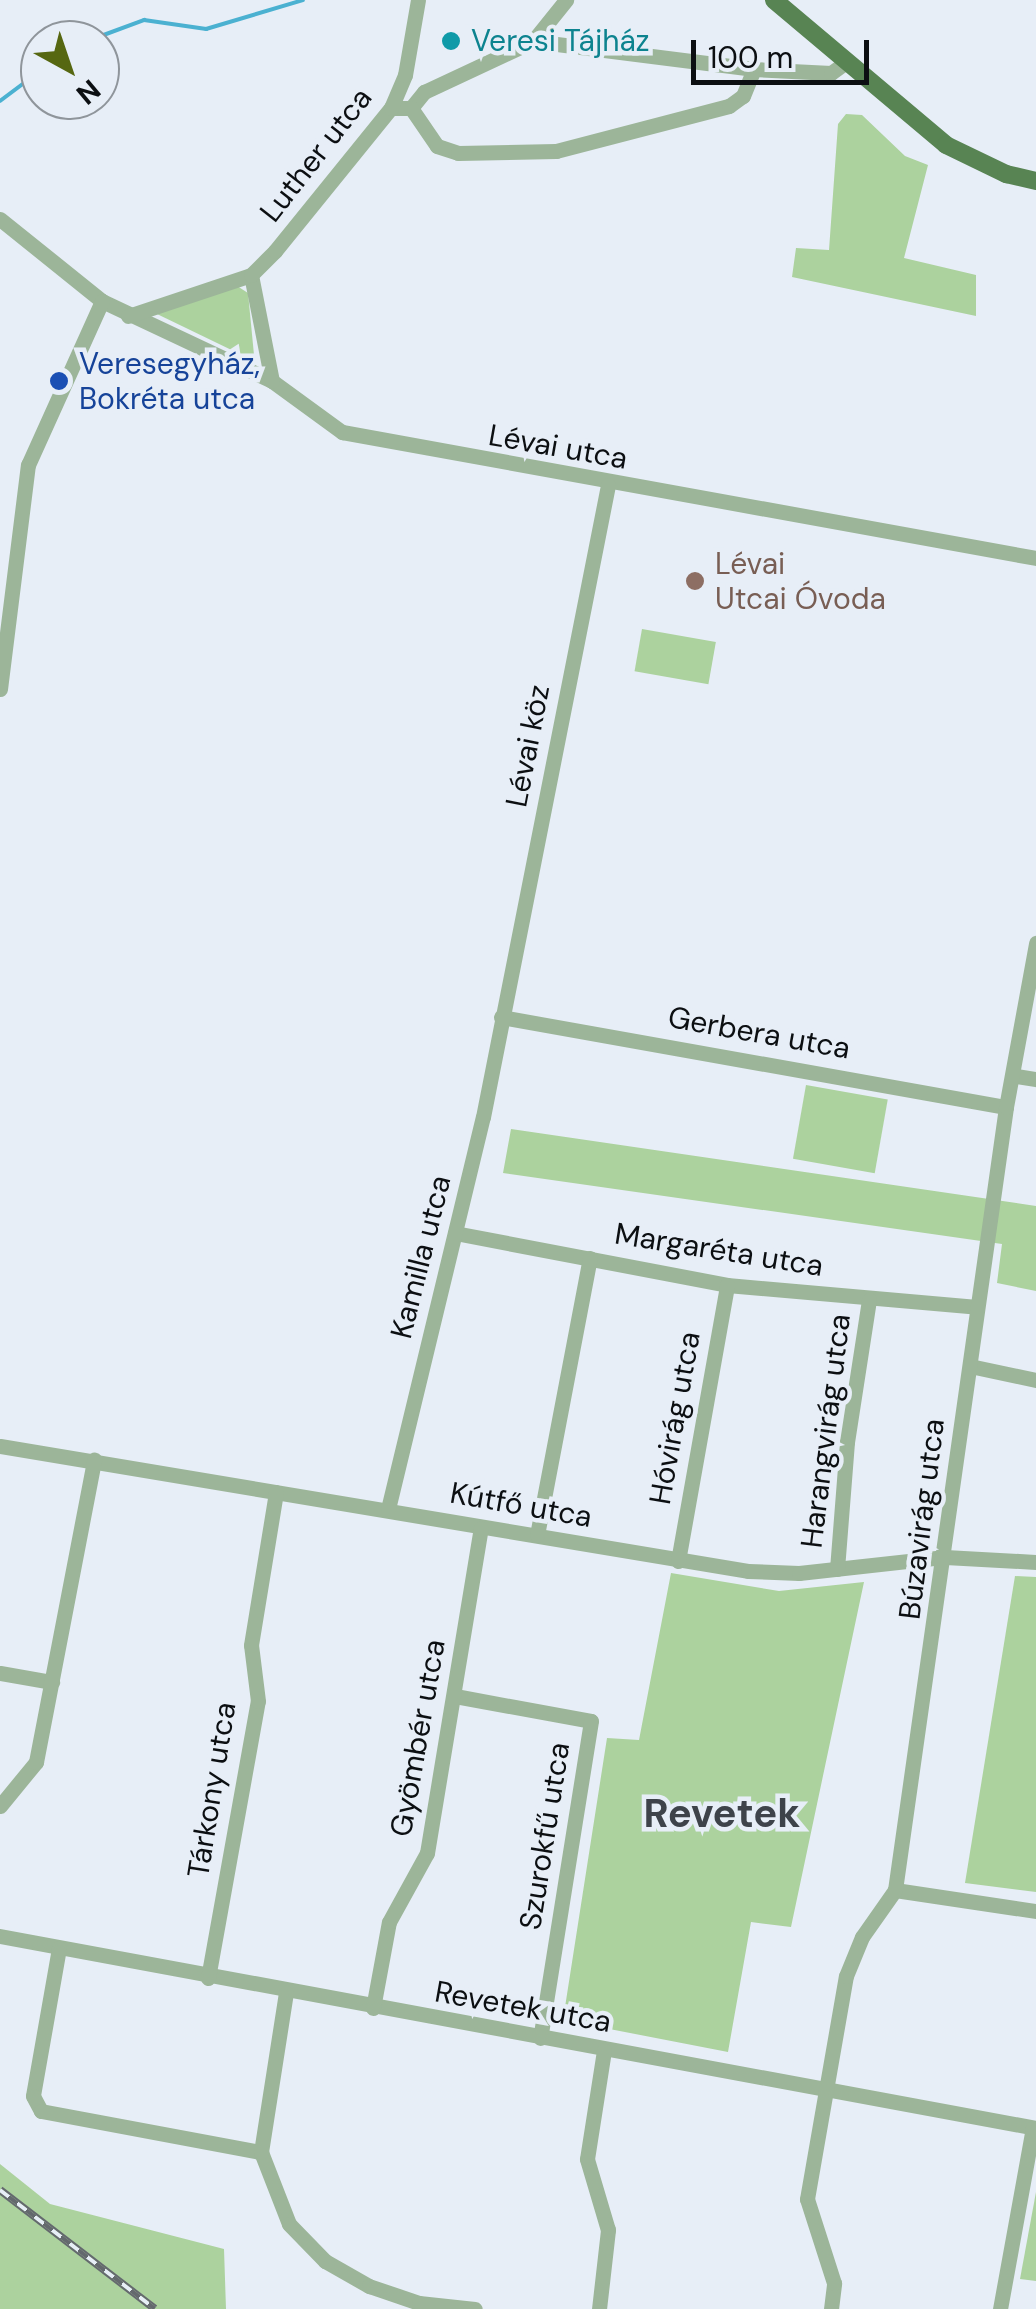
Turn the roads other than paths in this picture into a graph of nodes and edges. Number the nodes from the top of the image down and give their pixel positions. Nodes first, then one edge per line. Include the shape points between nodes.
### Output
1 (418, 0) edge
2 (566, 0) edge
3 (774, 0) edge
4 (533, 41) junction
5 (845, 64) junction
6 (754, 69) junction
7 (404, 75) junction
8 (424, 92) junction
9 (391, 108) junction
10 (411, 108) junction
11 (1036, 182) edge
12 (0, 219) edge
13 (251, 275) junction
14 (102, 301) junction
15 (128, 316) junction
16 (272, 381) junction
17 (608, 485) junction
18 (1036, 558) edge
19 (0, 689) edge
20 (1036, 943) edge
21 (502, 1017) junction
22 (1016, 1076) junction
23 (1036, 1079) edge
24 (1006, 1107) junction
25 (455, 1232) junction
26 (590, 1258) junction
27 (727, 1285) junction
28 (869, 1300) junction
29 (977, 1307) junction
30 (970, 1366) junction
31 (1036, 1380) edge
32 (0, 1446) edge
33 (94, 1460) junction
34 (276, 1492) junction
35 (388, 1509) junction
36 (481, 1528) junction
37 (537, 1535) junction
38 (945, 1556) junction
39 (678, 1561) junction
40 (1036, 1562) edge
41 (837, 1569) junction
42 (0, 1673) edge
43 (52, 1682) junction
44 (455, 1696) junction
45 (0, 1806) edge
46 (896, 1890) junction
47 (1036, 1911) edge
48 (0, 1936) edge
49 (59, 1948) junction
50 (208, 1978) junction
51 (286, 1994) junction
52 (374, 2008) junction
53 (540, 2038) junction
54 (604, 2050) junction
55 (829, 2090) junction
56 (1034, 2128) edge
57 (261, 2152) junction
58 (475, 2309) edge
59 (599, 2309) edge
60 (831, 2309) edge
61 (1000, 2309) edge

1 - 7 street, Luther utca
2 - 4 street
3 - 5 main road
4 - 6 street
4 - 8 street
5 - 6 street via 831,73
5 - 11 main road via 946,145
6 - 10 street via 743,96 729,106 556,151 458,153 438,146
7 - 8 street
7 - 9 street, Luther utca
8 - 10 street
9 - 10 street
9 - 13 street, Luther utca
12 - 14 street, Lévai utca
13 - 15 street
13 - 16 street
14 - 15 street, Lévai utca
14 - 19 street via 28,465
15 - 16 street, Lévai utca
16 - 17 street, Lévai utca via 342,432
17 - 18 street, Lévai utca
17 - 21 street, Lévai köz
20 - 22 street, Búzavirág utca
21 - 24 street, Gerbera utca
21 - 25 street, Kamilla utca
22 - 23 street
22 - 24 street, Búzavirág utca
24 - 29 street, Búzavirág utca
25 - 26 street, Margaréta utca
25 - 35 street, Kamilla utca
26 - 27 street, Margaréta utca
26 - 37 street
27 - 28 street, Margaréta utca
27 - 39 street, Hóvirág utca
28 - 29 street, Margaréta utca
28 - 41 street, Harangvirág utca via 847,1442
29 - 30 street, Búzavirág utca
30 - 31 street
30 - 38 street, Búzavirág utca
32 - 33 street, Kútfő utca
33 - 34 street, Kútfő utca
33 - 43 street
34 - 35 street, Kútfő utca
34 - 50 street, Tárkony utca via 251,1646 258,1702
35 - 36 street, Kútfő utca
36 - 37 street, Kútfő utca
36 - 44 street, Gyömbér utca
37 - 39 street, Kútfő utca
38 - 40 street, Kútfő utca
38 - 41 street, Kútfő utca
38 - 46 street, Búzavirág utca
39 - 41 street, Kútfő utca via 748,1571
42 - 43 street
43 - 45 street via 36,1762
44 - 52 street, Gyömbér utca via 427,1853 389,1922
44 - 53 street, Szurokfű utca via 591,1721
46 - 47 street
46 - 55 street, Búzavirág utca via 862,1937 846,1976
48 - 49 street, Revetek utca
49 - 50 street, Revetek utca
49 - 57 street via 33,2096 41,2111
50 - 51 street, Revetek utca
51 - 52 street, Revetek utca
51 - 57 street
52 - 53 street, Revetek utca
53 - 54 street, Revetek utca
54 - 55 street, Revetek utca
54 - 59 street via 587,2159 608,2230
55 - 56 street, Revetek utca
55 - 60 street, Búzavirág utca via 806,2199 834,2283
56 - 61 street
57 - 58 street via 289,2224 325,2260 369,2286 420,2303

